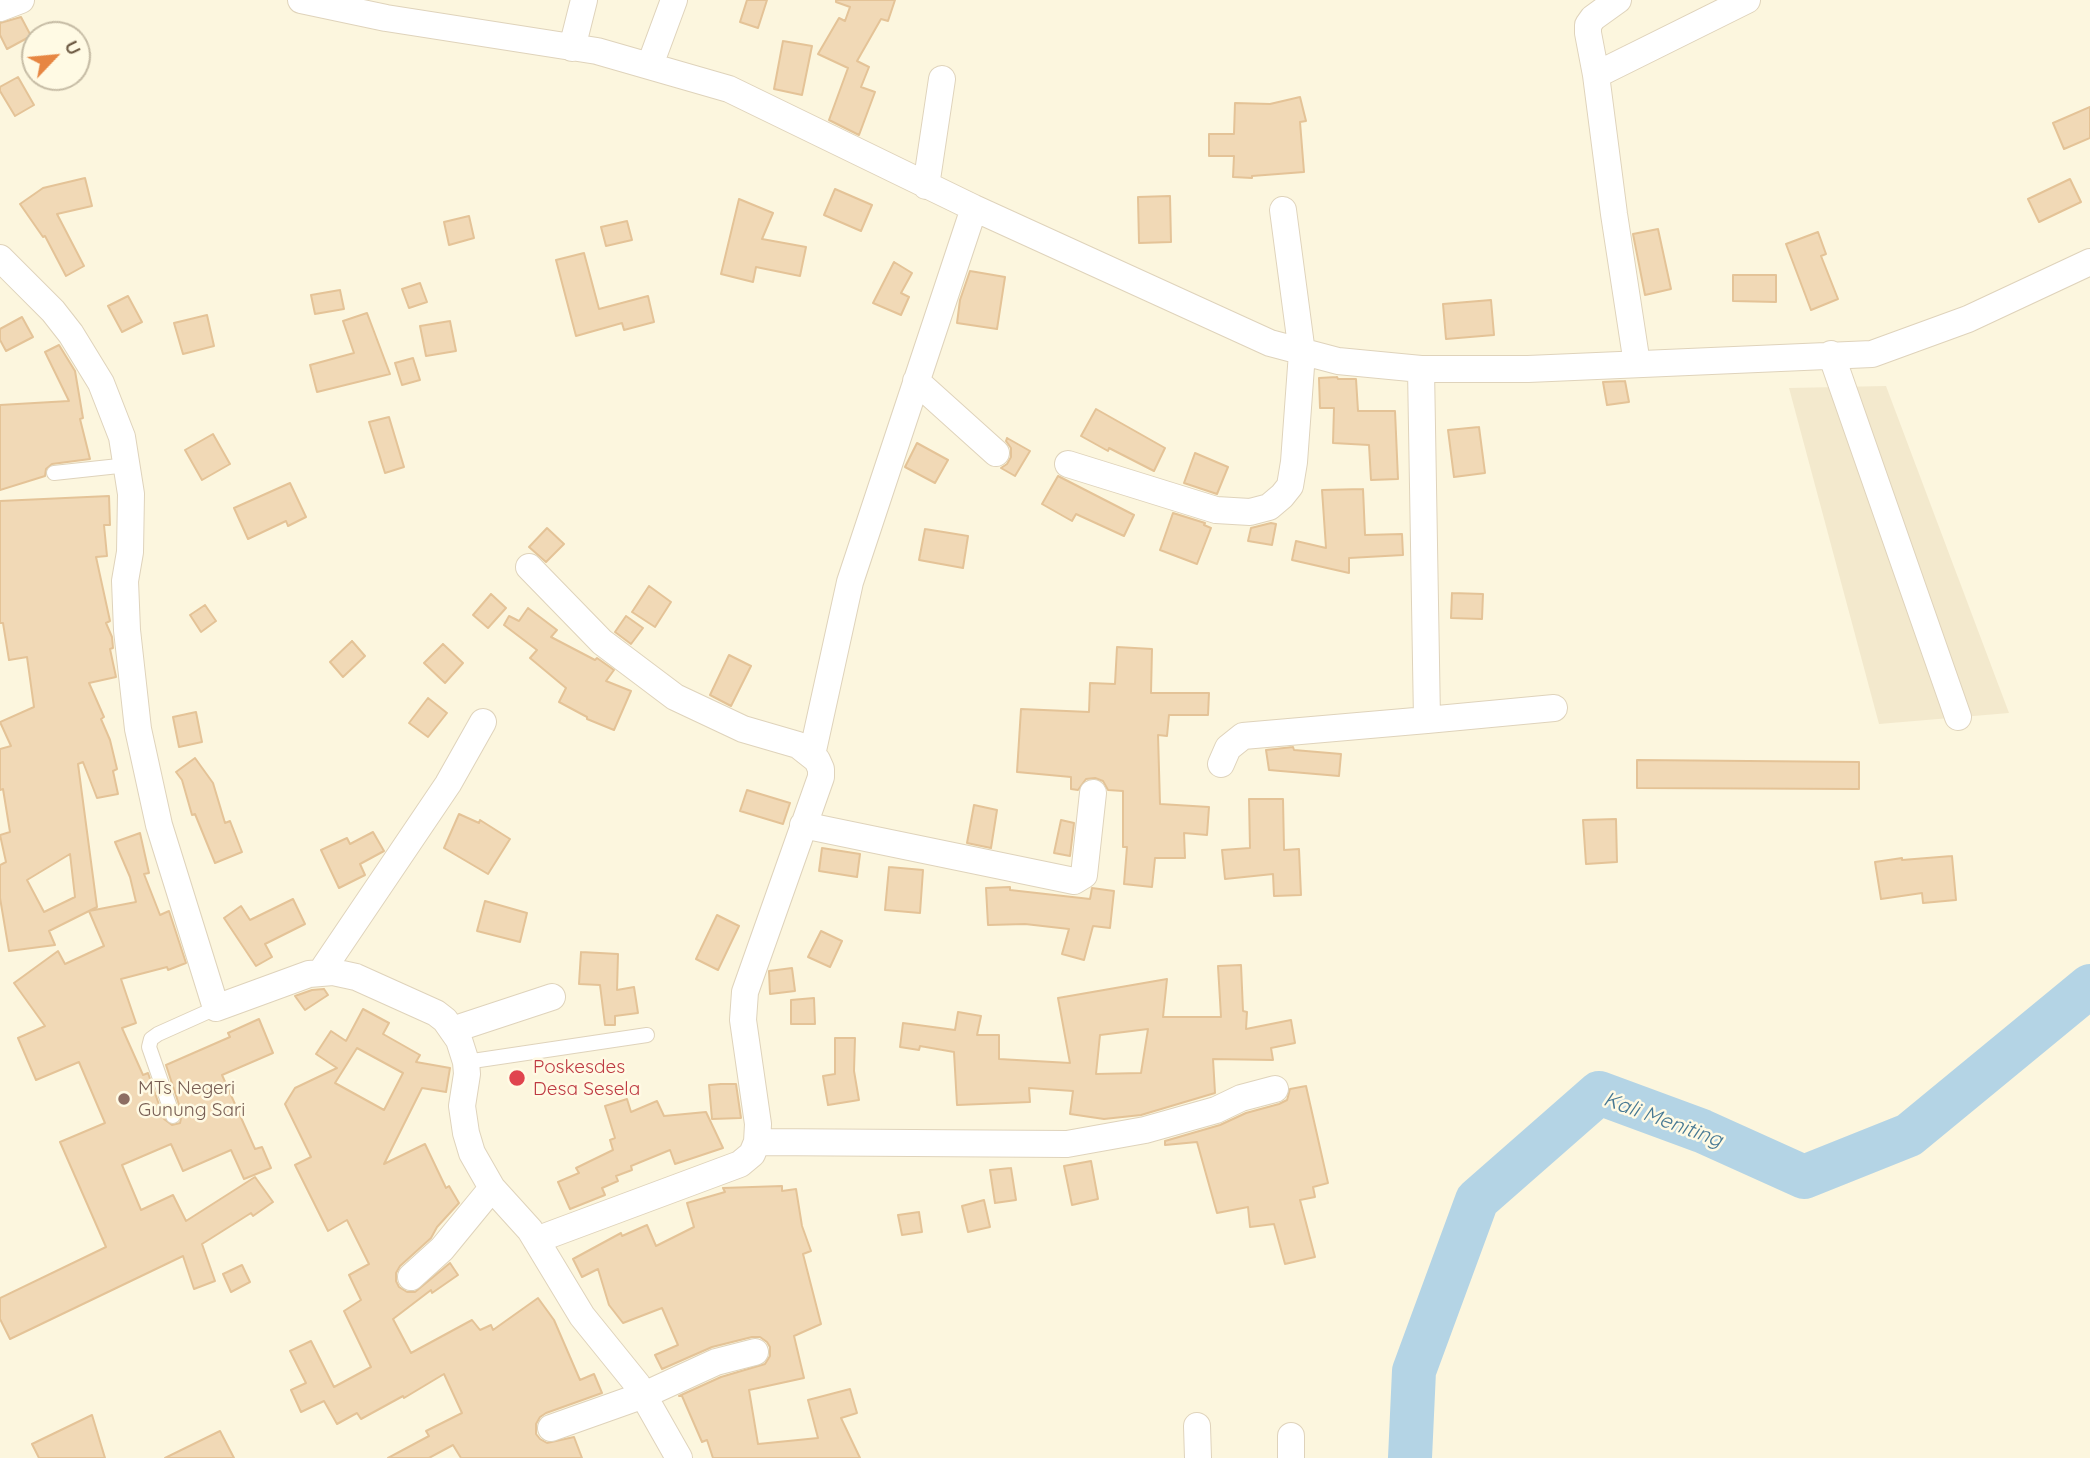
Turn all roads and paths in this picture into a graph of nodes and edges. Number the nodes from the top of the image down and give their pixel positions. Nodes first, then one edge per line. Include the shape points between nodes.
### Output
1 (21, 0) edge
2 (301, 0) edge
3 (584, 0) edge
4 (674, 0) edge
5 (1618, 0) edge
6 (1747, 0) edge
7 (0, 8) edge
8 (389, 9) edge
9 (572, 48) junction
10 (650, 65) junction
11 (1597, 75) junction
12 (942, 79) dead end
13 (926, 186) junction
14 (974, 208) junction
15 (1283, 210) dead end
16 (0, 258) edge
17 (2090, 262) edge
18 (1302, 353) junction
19 (1831, 354) junction
20 (1637, 364) junction
21 (1420, 369) junction
22 (916, 381) junction
23 (996, 453) dead end
24 (1069, 464) dead end
25 (128, 465) junction
26 (54, 473) dead end
27 (529, 567) dead end
28 (1554, 708) dead end
29 (1958, 717) dead end
30 (1427, 720) junction
31 (483, 722) dead end
32 (812, 755) junction
33 (1221, 764) dead end
34 (1093, 793) dead end
35 (803, 825) junction
36 (321, 972) junction
37 (552, 997) dead end
38 (216, 1007) junction
39 (452, 1030) junction
40 (647, 1035) dead end
41 (466, 1062) junction
42 (1275, 1089) dead end
43 (173, 1116) dead end
44 (757, 1142) junction
45 (492, 1188) junction
46 (536, 1240) junction
47 (411, 1277) dead end
48 (755, 1352) dead end
49 (644, 1395) junction
50 (1197, 1426) dead end
51 (551, 1428) dead end
52 (679, 1458) edge
53 (1198, 1458) edge

1 - 7 street
2 - 8 street
3 - 9 street
4 - 10 street
5 - 11 street via 1588,25
6 - 11 street
8 - 9 street
9 - 10 street
10 - 13 street via 729,89
11 - 20 street
12 - 13 street
13 - 14 street
14 - 18 street via 1270,343
14 - 22 street
15 - 18 street
16 - 25 street via 53,311 88,358 113,410
17 - 19 street via 1968,319 1884,351
18 - 21 street via 1363,365
18 - 24 street via 1290,486 1269,507 1250,512 1216,510
19 - 20 street
19 - 29 street
20 - 21 street
21 - 30 street
22 - 23 street
22 - 32 street via 850,582
25 - 26 lane
25 - 38 street via 132,523 125,581 138,729 159,825
27 - 32 street via 602,642 675,697 743,729 798,745
28 - 30 street
30 - 33 street via 1243,736 1228,748
31 - 36 street via 448,784
32 - 35 street via 821,777
34 - 35 street via 1084,875 1074,881
35 - 44 street via 745,992 743,1020
36 - 38 street
36 - 39 street via 356,977 436,1013
37 - 39 street
38 - 43 lane via 151,1040 149,1046
39 - 41 street
40 - 41 lane
41 - 45 street via 462,1106 466,1133
42 - 44 street via 1145,1130 1067,1144
44 - 46 street via 740,1164
45 - 46 street
45 - 47 street via 442,1249
46 - 49 street via 582,1317
48 - 49 street via 716,1362
49 - 51 street
49 - 52 street
50 - 53 street

